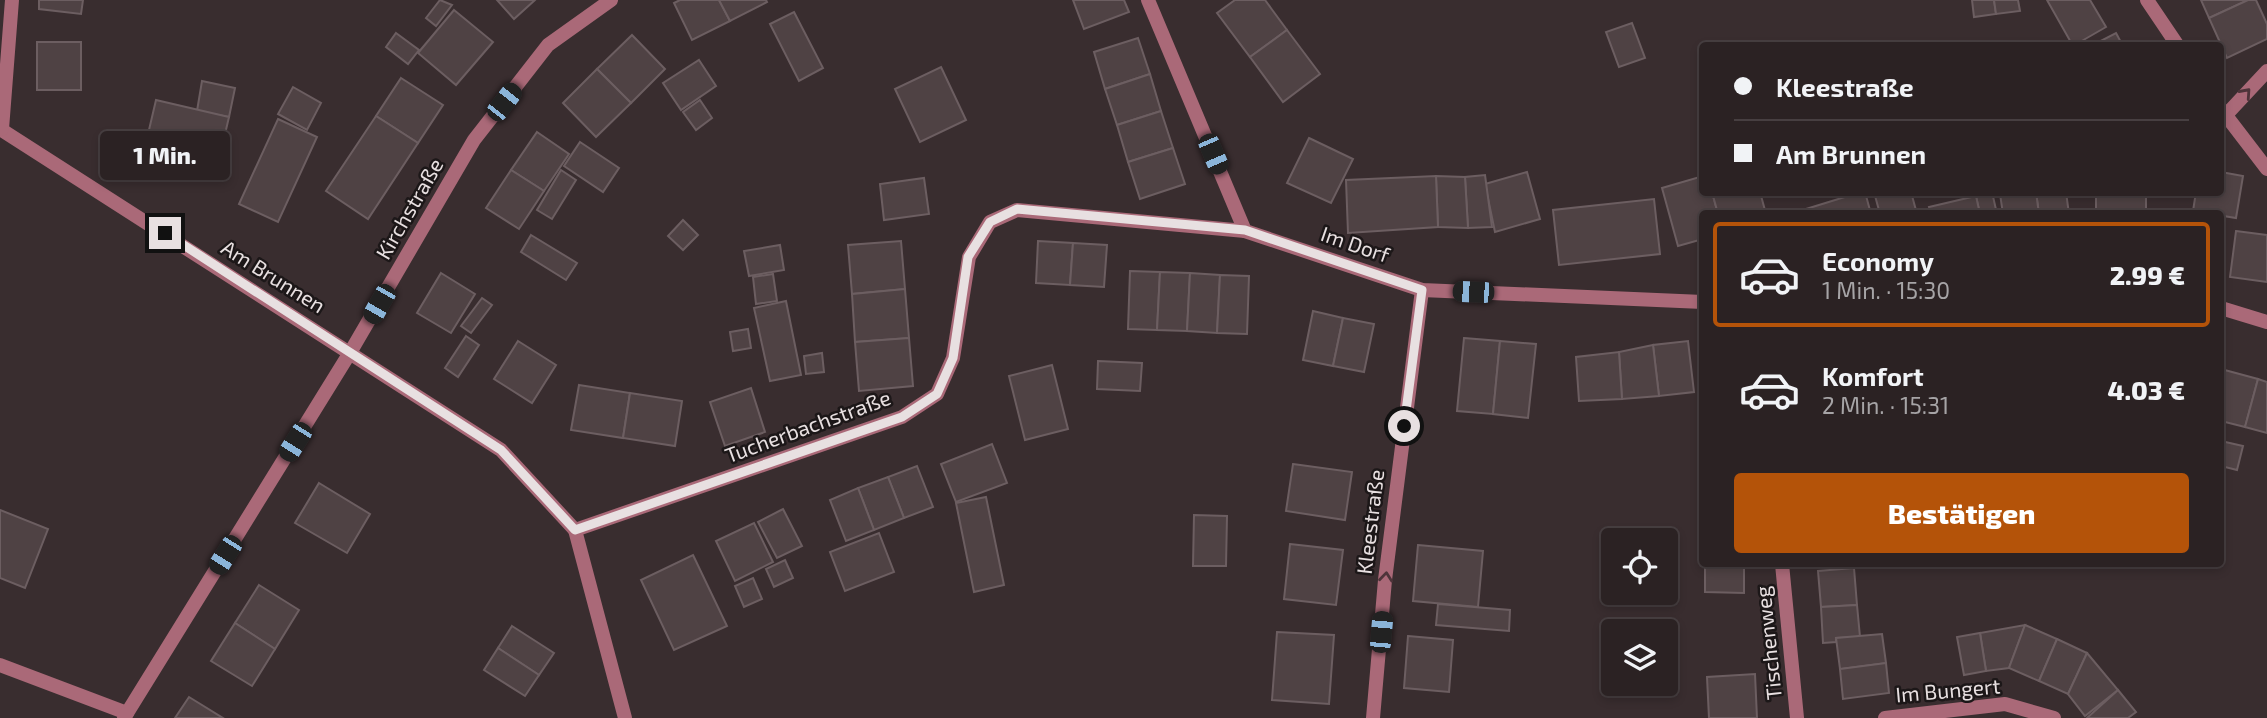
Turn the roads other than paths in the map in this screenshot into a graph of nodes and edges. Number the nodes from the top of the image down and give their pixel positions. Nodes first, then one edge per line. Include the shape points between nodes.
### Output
1 (12, 0) edge
2 (611, 0) edge
3 (1149, 0) edge
4 (2147, 0) edge
5 (2175, 42) edge
6 (2267, 71) edge
7 (2224, 112) edge
8 (2224, 114) edge
9 (1, 129) edge
10 (2267, 169) edge
11 (1245, 230) junction
12 (1422, 290) junction
13 (1699, 302) edge
14 (2224, 309) edge
15 (2267, 322) edge
16 (351, 351) junction
17 (575, 530) junction
18 (1782, 567) edge
19 (0, 665) edge
20 (126, 715) edge
21 (625, 718) edge
22 (1373, 718) edge
23 (1797, 718) edge
24 (1885, 718) edge
25 (2054, 718) edge

1 - 9 street
2 - 16 street, Kirchstraße via 548,45 474,140
3 - 11 street
4 - 5 street
7 -> 6 street
8 - 10 street
9 - 16 street, Am Brunnen
11 - 12 street, Im Dorf
11 - 17 street, Tucherbachstraße via 1017,209 990,222 968,257 953,358 937,394 902,417
12 - 13 street, Im Dorf
22 -> 12 street, Kleestraße via 1385,580
14 - 15 street
16 - 17 street, Am Brunnen via 501,450
16 - 20 street, Kirchstraße
17 - 21 street
18 - 23 street, Tischenweg
19 - 20 street
24 - 25 street, Im Bungert via 2005,704

